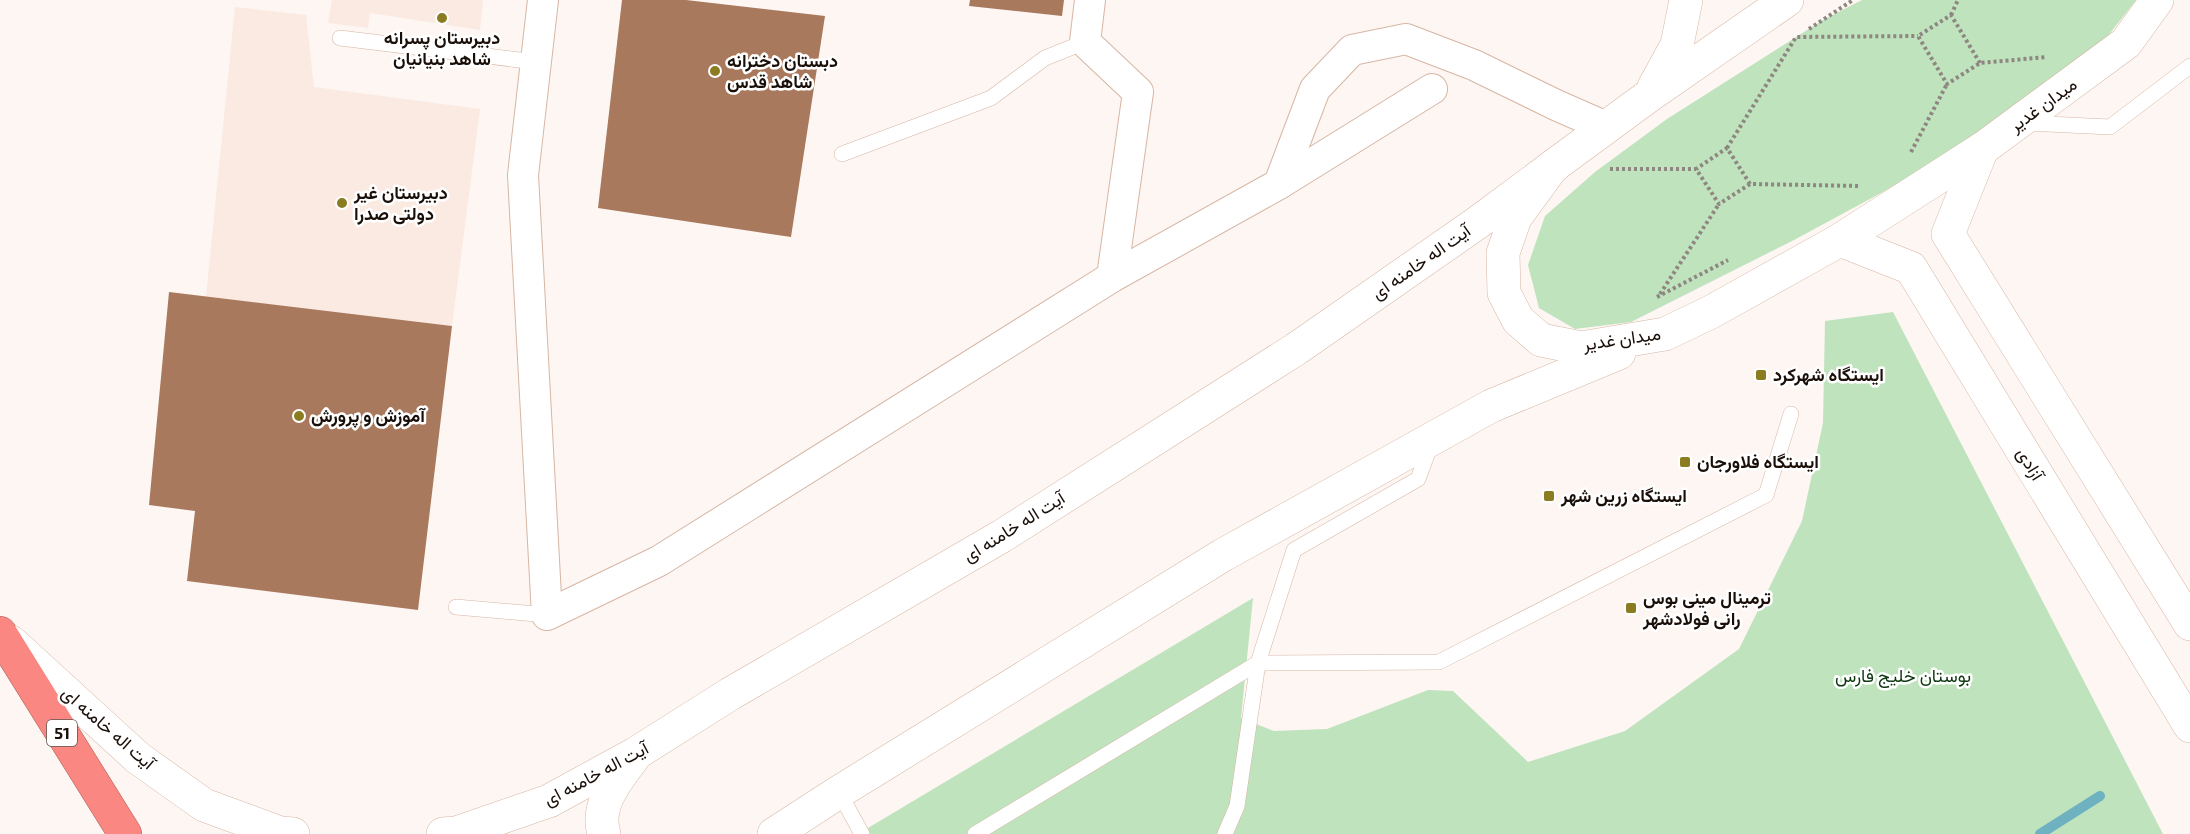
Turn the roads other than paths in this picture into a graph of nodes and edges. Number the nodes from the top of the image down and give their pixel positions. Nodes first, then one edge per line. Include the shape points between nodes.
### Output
1 (543, 0) edge
2 (1090, 0) edge
3 (1686, 0) edge
4 (1787, 0) edge
5 (2157, 0) edge
6 (2184, 0) edge
7 (340, 38) dead end
8 (1085, 42) junction
9 (2126, 43) junction
10 (536, 62) junction
11 (2190, 66) edge
12 (1432, 89) dead end
13 (1650, 94) junction
14 (2019, 123) junction
15 (1606, 127) junction
16 (1982, 149) junction
17 (842, 154) dead end
18 (1555, 165) junction
19 (1279, 184) junction
20 (1839, 240) junction
21 (1112, 277) junction
22 (1665, 334) junction
23 (1791, 414) dead end
24 (1434, 438) junction
25 (456, 607) dead end
26 (547, 615) junction
27 (2190, 624) edge
28 (0, 633) edge
29 (1258, 663) junction
30 (2190, 726) edge
31 (635, 754) junction
32 (839, 792) junction
33 (125, 834) edge
34 (292, 834) edge
35 (443, 834) edge
36 (604, 834) edge
37 (774, 834) edge
38 (862, 834) edge
39 (975, 834) edge
40 (1225, 834) edge

1 - 10 street
2 - 8 street
3 - 13 main road via 1677,45
4 - 13 main road, میدان غدیر
5 - 9 main road, میدان غدیر
6 - 9 main road
7 - 10 lane
8 - 17 lane via 1046,58 991,98
8 - 21 street via 1138,92
9 - 14 main road, میدان غدیر
10 - 26 street via 523,175
11 - 14 lane via 2110,127
12 - 19 street
13 - 15 main road, میدان غدیر
14 - 16 main road, میدان غدیر
15 - 18 main road, میدان غدیر
15 - 19 street via 1474,65 1406,39 1352,50 1315,89
16 - 20 main road, میدان غدیر
16 - 27 main road via 1948,234
18 - 22 main road, میدان غدیر via 1515,218 1503,253 1504,293 1518,320 1541,340 1581,348
18 - 31 main road, آیت اله خامنه ای via 1286,356 1002,536 730,694
19 - 21 street
20 - 22 main road, میدان غدیر
20 - 30 main road, آزادی via 1911,268
21 - 26 street via 659,561
22 - 24 main road via 1491,406
23 - 29 lane via 1766,495 1439,662
24 - 29 lane via 1418,479 1294,550
24 - 32 main road via 1223,555
25 - 26 lane
28 - 33 highway, 51
28 - 34 main road, آیت اله خامنه ای via 138,758 204,805
29 - 39 lane
29 - 40 lane via 1237,806
31 - 35 main road, آیت اله خامنه ای via 549,801
31 - 36 main road via 608,792 601,825
32 - 37 main road
32 - 38 lane

